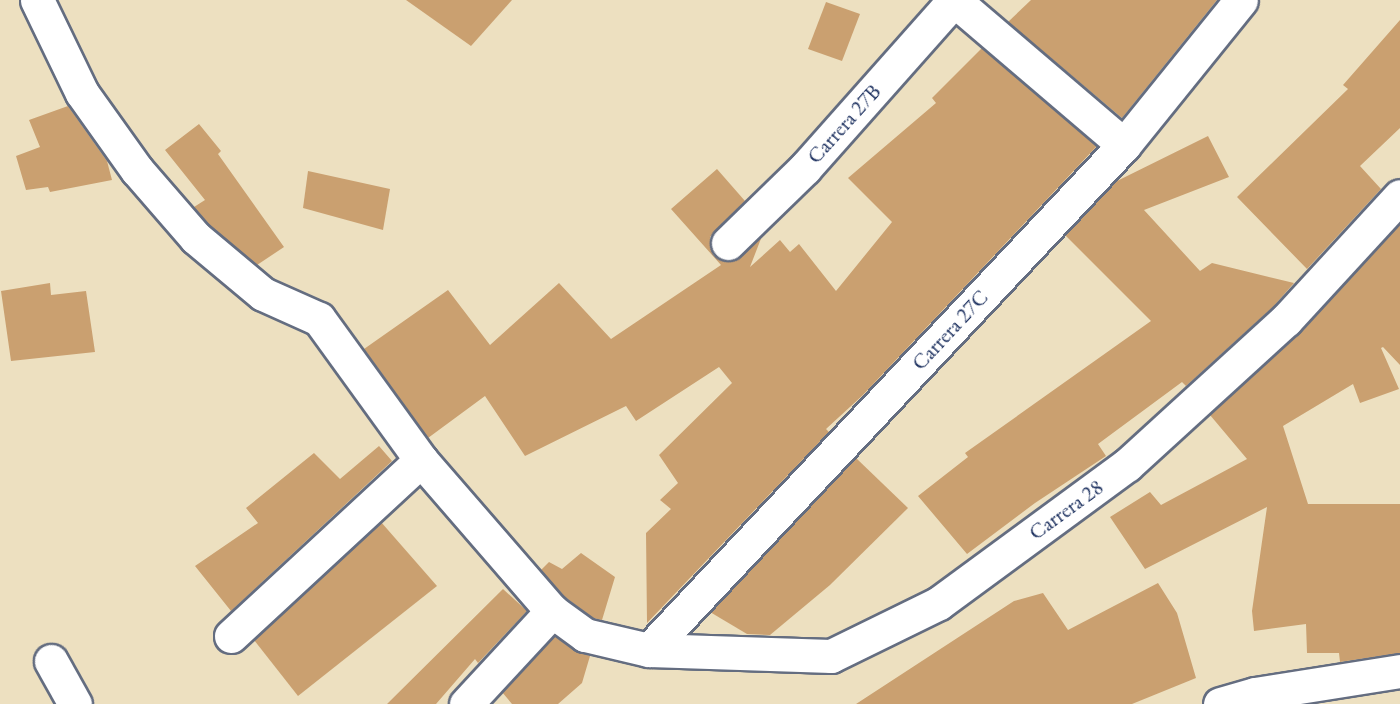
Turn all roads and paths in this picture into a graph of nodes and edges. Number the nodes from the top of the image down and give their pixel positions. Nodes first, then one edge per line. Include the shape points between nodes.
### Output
1 (37, 0) edge
2 (954, 0) edge
3 (1241, 0) edge
4 (1124, 145) junction
5 (1400, 196) edge
6 (728, 243) dead end
7 (421, 460) junction
8 (552, 611) junction
9 (231, 636) dead end
10 (649, 650) junction
11 (51, 661) dead end
12 (1400, 671) edge
13 (75, 704) edge
14 (466, 704) edge
15 (1220, 704) edge

1 - 7 street, Carrera 28 via 82,93 137,170 196,238 263,294 319,319
2 - 4 street
2 - 6 street, Carrera 27B via 805,168
3 - 4 street, Carrera 27C
4 - 10 street, Carrera 27C
5 - 10 street, Carrera 28 via 1286,320 1127,465 939,603 831,656
7 - 8 street, Carrera 28
7 - 9 street
8 - 10 street, Carrera 28 via 585,635
8 - 14 street
11 - 13 street
12 - 15 street via 1255,694

